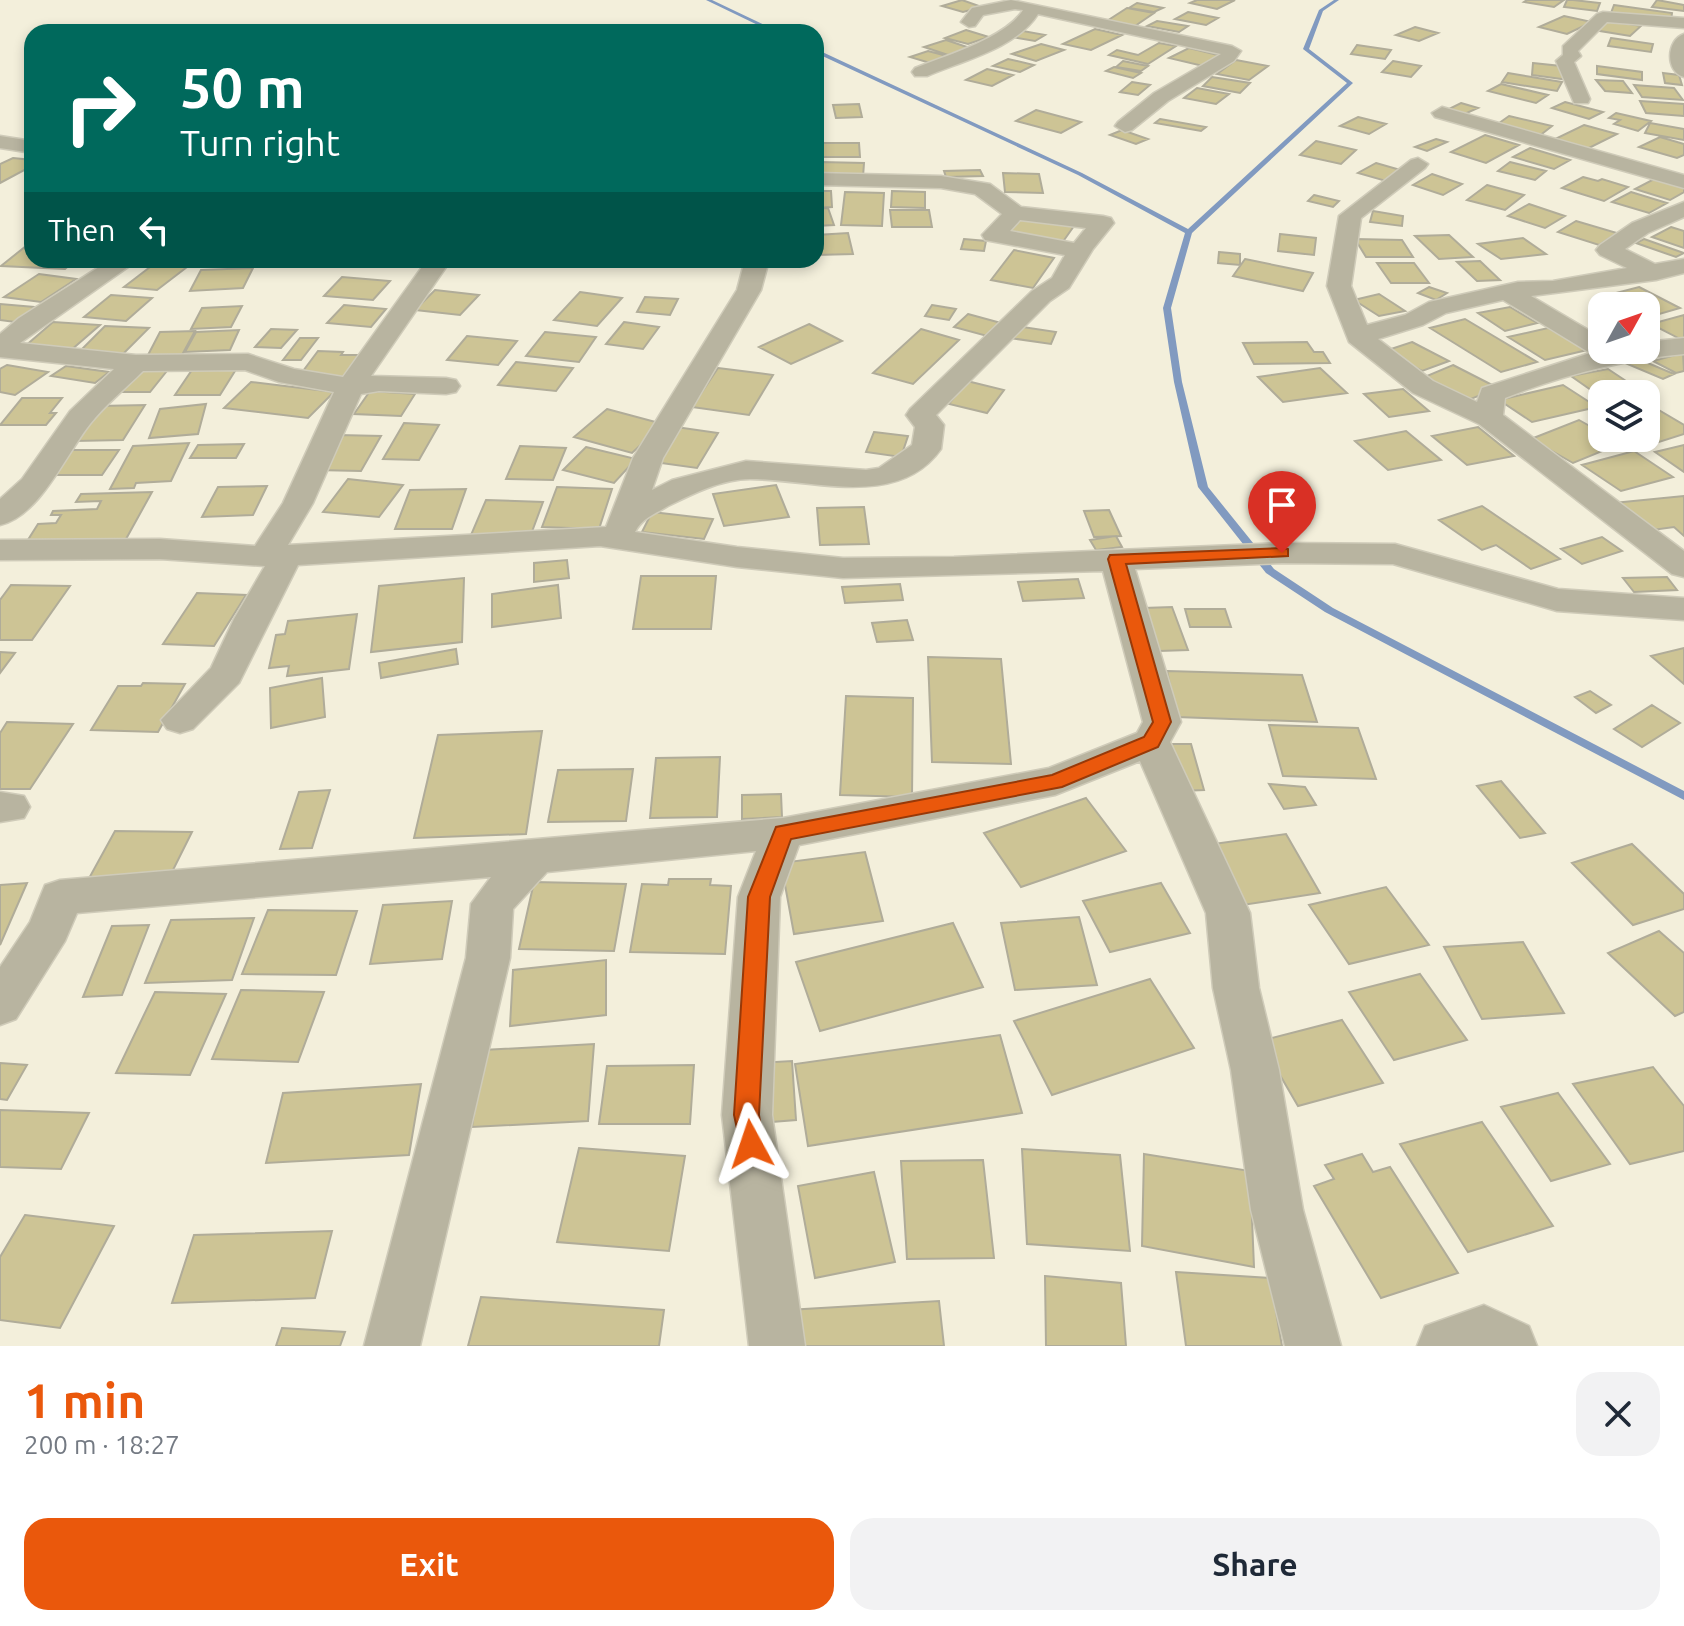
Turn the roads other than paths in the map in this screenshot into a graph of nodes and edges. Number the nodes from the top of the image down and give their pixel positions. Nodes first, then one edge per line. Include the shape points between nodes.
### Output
1 (975, 0) edge
2 (1021, 3) edge
3 (997, 5) junction
4 (969, 22) dead end
5 (1684, 23) edge
6 (1684, 39) edge
7 (921, 72) dead end
8 (1684, 72) edge
9 (1581, 99) dead end
10 (1442, 113) dead end
11 (1125, 126) dead end
12 (0, 142) edge
13 (24, 146) edge
14 (1684, 160) edge
15 (1418, 164) dead end
16 (1656, 175) junction
17 (824, 179) edge
18 (1684, 182) edge
19 (1684, 209) edge
20 (1684, 266) edge
21 (114, 268) edge
22 (433, 268) edge
23 (755, 268) edge
24 (1656, 273) junction
25 (1577, 284) junction
26 (1507, 292) junction
27 (1591, 292) edge
28 (1660, 331) edge
29 (1358, 336) junction
30 (1588, 341) edge
31 (1684, 345) edge
32 (1660, 347) edge
33 (0, 348) edge
34 (1588, 358) edge
35 (136, 363) junction
36 (446, 386) dead end
37 (350, 387) junction
38 (1489, 418) junction
39 (0, 516) edge
40 (622, 528) junction
41 (276, 556) junction
42 (6, 558) edge
43 (1116, 559) junction
44 (1684, 567) edge
45 (1684, 609) edge
46 (180, 720) dead end
47 (1151, 742) junction
48 (783, 833) junction
49 (535, 857) junction
50 (0, 1005) edge
51 (392, 1346) edge
52 (777, 1346) edge
53 (1313, 1346) edge
54 (1445, 1346) edge
55 (1509, 1346) edge

1 - 3 street
2 - 3 street
2 - 7 street via 1031,8 1022,23
2 - 11 street via 1232,51
3 - 4 street via 978,11
5 - 9 street via 1603,17 1569,50 1572,56 1565,61
6 - 8 street via 1678,56
10 - 16 street
12 - 13 street
14 - 16 street
15 - 29 street via 1350,216 1339,286
16 - 18 street
17 - 40 street via 941,182 982,189 1015,213 1103,223 1054,292 1041,296 920,415 930,425 926,449 888,476 746,470 683,486
19 - 24 street via 1640,228 1608,250
20 - 24 street
21 - 33 street via 28,323
22 - 37 street
23 - 40 street via 749,290 648,458
24 - 25 street
25 - 26 street
25 - 27 street
26 - 29 street via 1438,307 1414,320
26 - 30 street
28 - 31 street
29 - 38 street via 1423,387
31 - 32 street
33 - 35 street
34 - 38 street via 1492,394
35 - 37 street via 248,362
35 - 39 street via 80,417 33,485
36 - 37 street
37 - 41 street
38 - 44 street
40 - 41 street via 600,536
40 - 43 street via 737,557 843,568
41 - 42 street via 160,549
41 - 46 street via 226,674
43 - 45 street via 1395,554 1557,600
43 - 47 street via 1162,722
47 - 48 street via 1055,781
47 - 53 street via 1228,913 1236,988 1277,1210
48 - 49 street
48 - 52 street via 759,897 747,1115
49 - 50 street via 60,897 50,928
49 - 51 street via 492,904 488,958
54 - 55 street via 1484,1333

